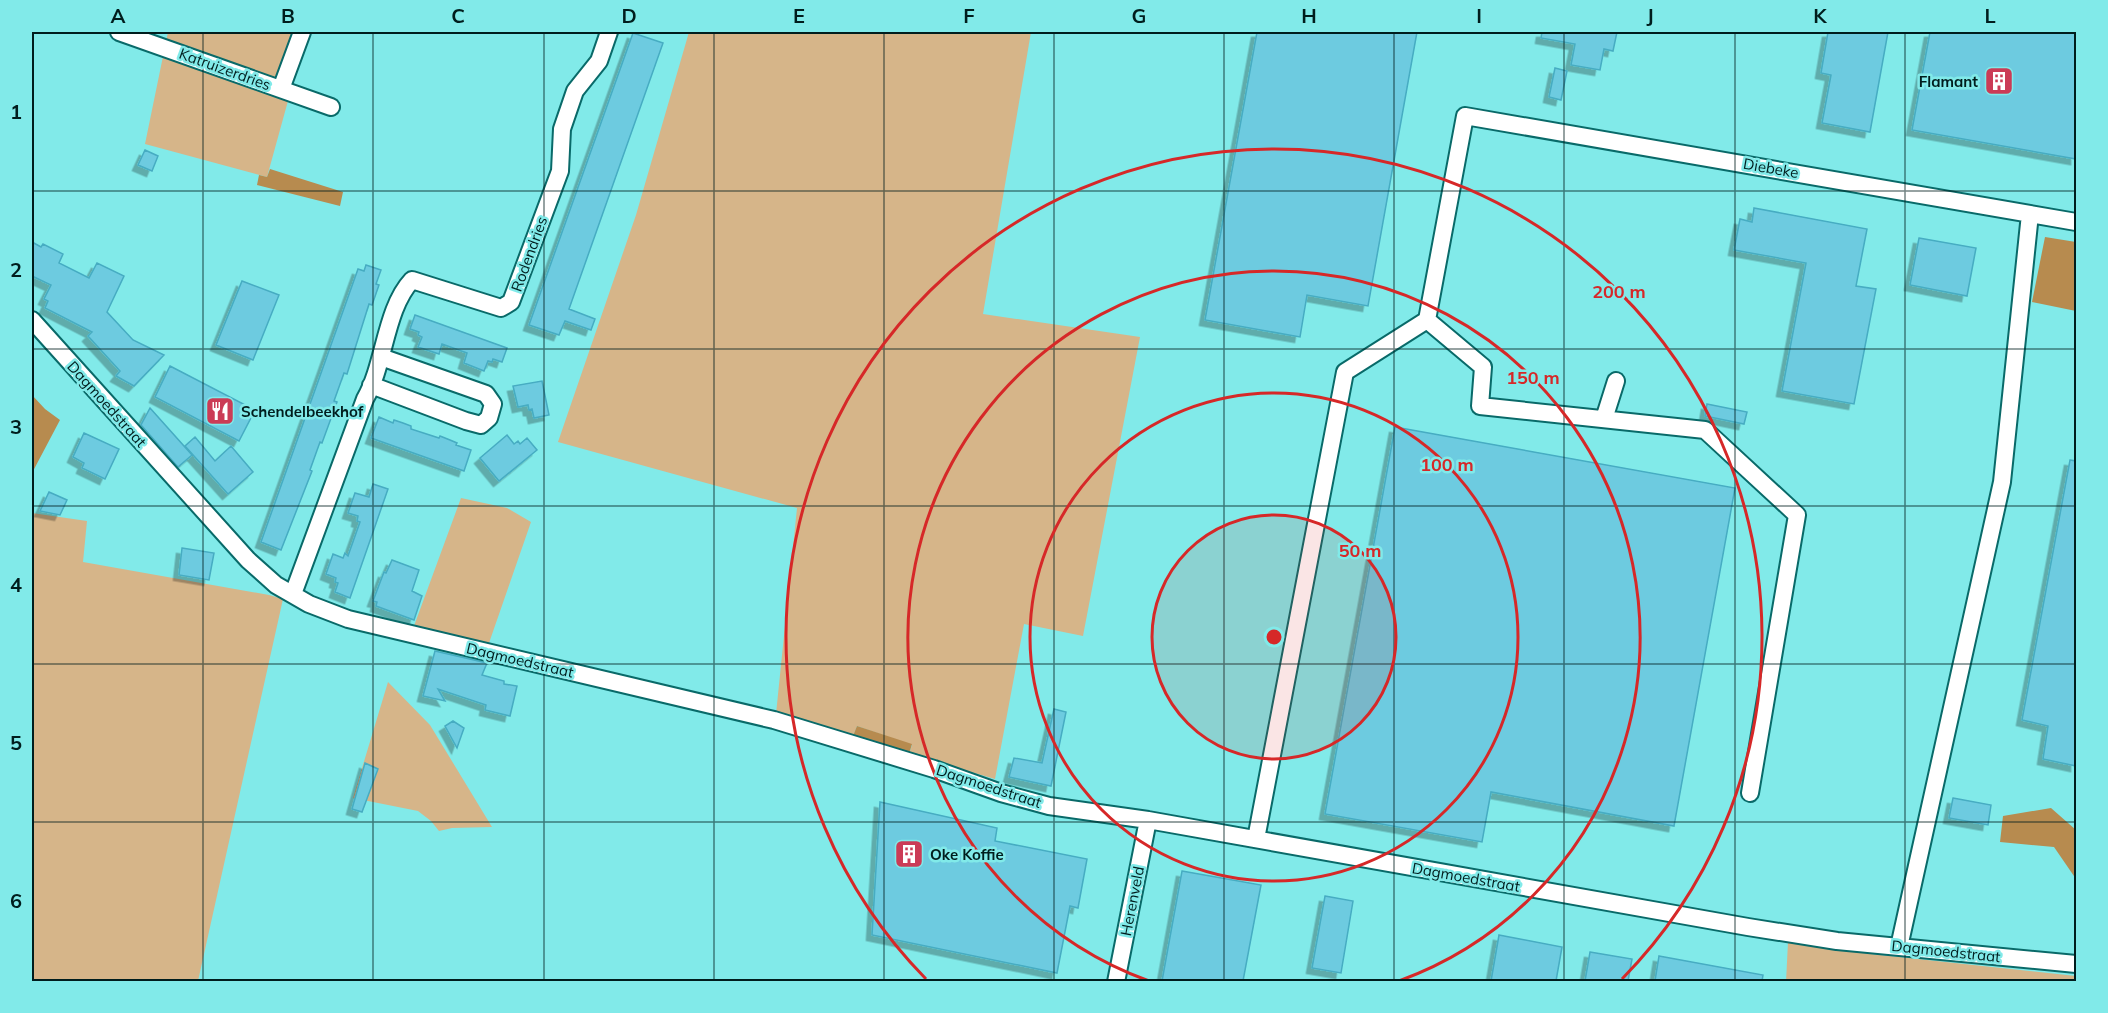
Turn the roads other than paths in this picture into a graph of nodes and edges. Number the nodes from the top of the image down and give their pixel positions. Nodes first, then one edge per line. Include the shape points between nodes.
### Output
1 (119, 32) edge
2 (302, 32) edge
3 (609, 32) edge
4 (281, 89) junction
5 (331, 107) dead end
6 (2030, 214) junction
7 (2076, 222) edge
8 (32, 320) edge
9 (1426, 320) junction
10 (381, 357) junction
11 (1616, 381) dead end
12 (371, 385) junction
13 (1604, 419) junction
14 (293, 594) junction
15 (1750, 794) dead end
16 (1148, 820) junction
17 (1256, 839) junction
18 (1899, 947) junction
19 (2076, 964) edge
20 (1116, 981) edge

1 - 4 street, Katruizerdries
2 - 4 street
3 - 10 street, Rodendries via 599,61 572,99 562,129 560,171 512,302 501,308 412,280 404,289
4 - 5 street, Katruizerdries
6 - 7 street, Diebeke
6 - 9 street, Diebeke via 1465,116
6 - 18 street via 2002,482
8 - 14 street, Dagmoedstraat via 248,560 276,585
9 - 13 street via 1483,367 1480,406
9 - 17 street via 1345,372
10 - 12 street, Rodendries
10 - 12 street via 486,394 493,404 489,418 481,425 466,421
11 - 13 street
12 - 14 street, Rodendries
13 - 15 street via 1705,430 1797,515
14 - 16 street, Dagmoedstraat via 348,619 774,720 1049,806
16 - 17 street, Dagmoedstraat
16 - 20 street, Herenveld
17 - 18 street, Dagmoedstraat via 1748,927
18 - 19 street, Dagmoedstraat

